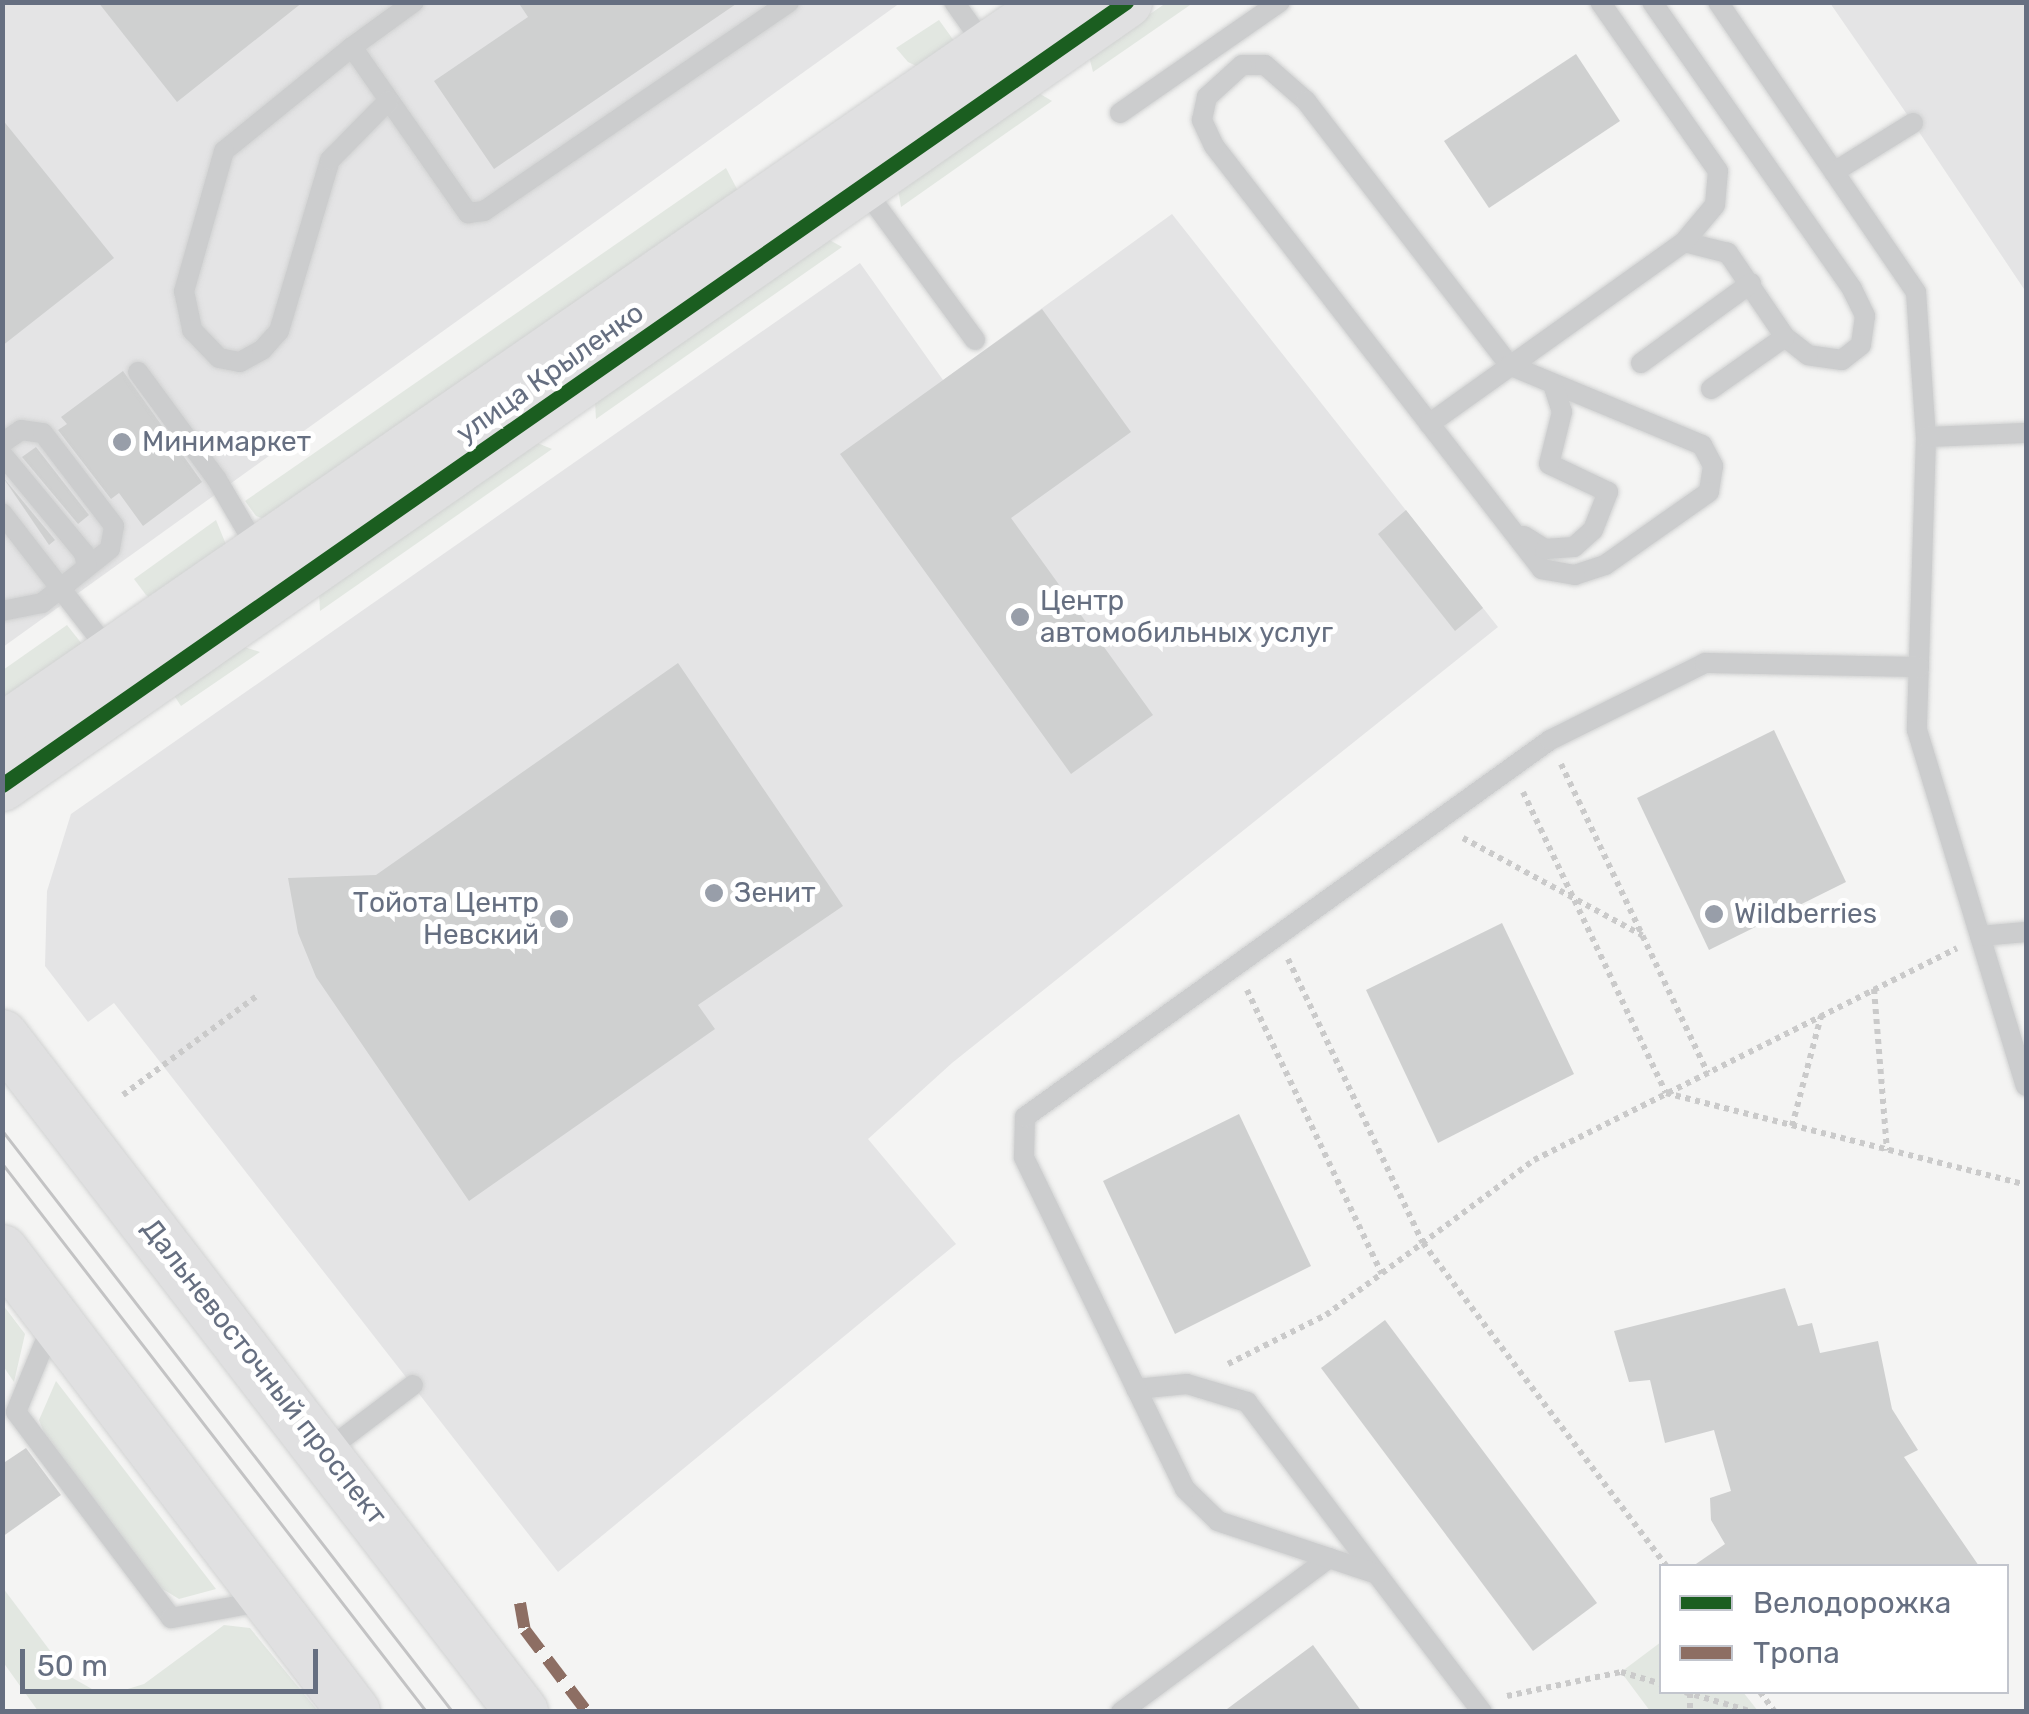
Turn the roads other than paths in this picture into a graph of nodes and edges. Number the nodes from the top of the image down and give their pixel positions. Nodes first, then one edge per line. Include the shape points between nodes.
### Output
1 (414, 2) edge
2 (789, 2) edge
3 (954, 2) edge
4 (1126, 2) edge
5 (1280, 2) edge
6 (1600, 2) edge
7 (1652, 2) edge
8 (1718, 2) edge
9 (1053, 20) edge
10 (352, 47) junction
11 (999, 66) junction
12 (388, 101) junction
13 (1120, 114) dead end
14 (1913, 123) dead end
15 (1834, 172) junction
16 (862, 186) junction
17 (1684, 242) junction
18 (1751, 283) junction
19 (1785, 336) junction
20 (976, 340) dead end
21 (1641, 364) dead end
22 (1509, 365) junction
23 (138, 372) dead end
24 (1553, 385) junction
25 (1711, 390) dead end
26 (1429, 424) junction
27 (2026, 432) edge
28 (1926, 437) junction
29 (2, 443) edge
30 (2, 454) edge
31 (2, 512) edge
32 (1507, 525) junction
33 (87, 567) junction
34 (272, 571) junction
35 (62, 588) junction
36 (2, 612) edge
37 (1919, 667) junction
38 (125, 672) junction
39 (2, 730) edge
40 (2, 785) edge
41 (2026, 932) edge
42 (1980, 936) junction
43 (2, 1036) edge
44 (2026, 1086) edge
45 (2, 1251) edge
46 (54, 1318) junction
47 (413, 1386) dead end
48 (1136, 1389) junction
49 (326, 1451) junction
50 (1329, 1558) junction
51 (1378, 1574) junction
52 (268, 1601) junction
53 (1479, 1707) edge
54 (354, 1712) edge
55 (522, 1712) edge
56 (1122, 1712) edge

1 - 10 lane
2 - 12 lane via 484,211 458,206
3 - 11 lane
4 - 9 street, улица Крыленко
5 - 13 lane
6 - 17 lane via 1718,171 1715,205
7 - 19 lane via 1865,316 1861,345 1842,360 1808,356
8 - 15 lane
9 - 11 street, улица Крыленко
10 - 12 lane
10 - 12 lane via 224,152 184,291 192,330 220,358 240,362 279,331 330,160
11 - 16 street, улица Крыленко
11 - 34 street, улица Крыленко
14 - 15 lane
15 - 28 lane via 1916,292
16 - 20 lane
16 - 34 street, улица Крыленко
17 - 18 lane via 1728,253
17 - 22 lane
18 - 19 lane
18 - 21 lane
19 - 25 lane
22 - 24 lane
22 - 26 lane
22 - 26 lane via 1288,80 1265,66 1242,65 1222,77 1207,97 1202,120 1214,146
23 - 34 lane via 216,478
24 - 32 lane via 1562,412 1549,464 1608,492 1593,530 1574,548 1545,550
24 - 32 lane via 1702,445 1712,466 1709,492 1605,565 1575,575 1542,569
26 - 32 lane
27 - 28 lane
28 - 37 lane
29 - 33 lane via 21,430 44,433 114,526 110,550
30 - 33 lane via 84,553
31 - 35 lane
33 - 35 lane
34 - 38 street, улица Крыленко
35 - 36 lane via 20,612
35 - 38 lane
37 - 42 lane via 1917,730
37 - 48 lane via 1706,663 1550,740 1025,1117 1024,1158
38 - 39 street, улица Крыленко
38 - 40 street, улица Крыленко
41 - 42 lane
42 - 44 lane
43 - 49 street, Дальневосточный проспект
45 - 46 street
46 - 52 street
46 - 52 lane via 16,1412 172,1618
47 - 49 lane
48 - 50 lane via 1185,1490 1218,1521
48 - 51 lane via 1187,1384 1247,1402
49 - 55 street, Дальневосточный проспект
50 - 51 lane
50 - 56 lane
51 - 53 lane
52 - 54 street

